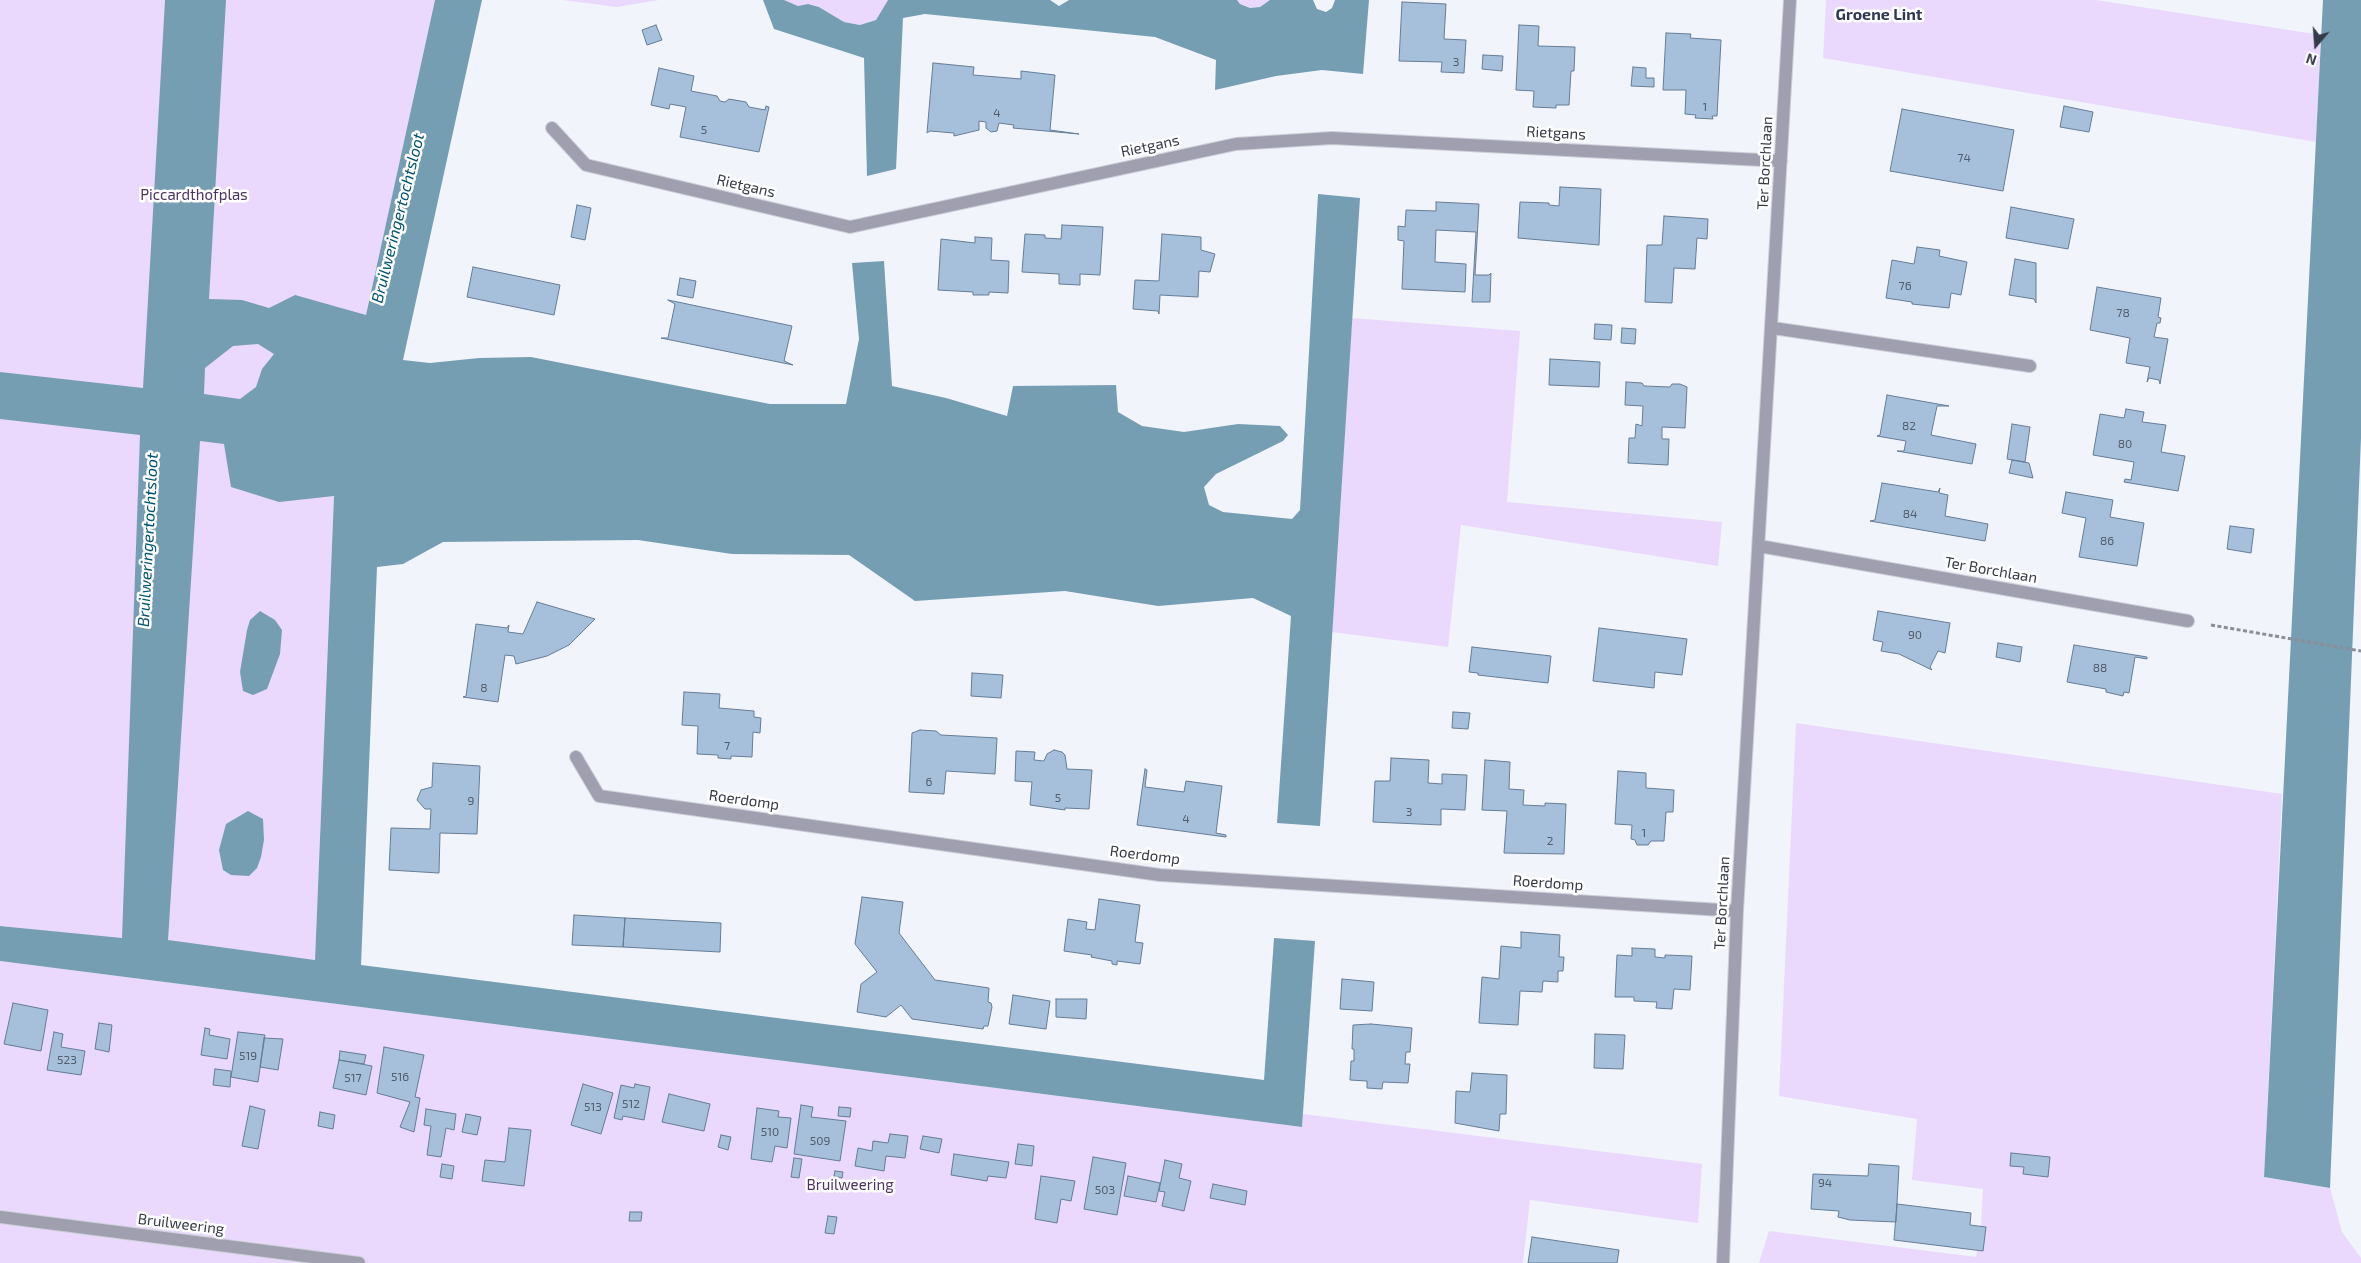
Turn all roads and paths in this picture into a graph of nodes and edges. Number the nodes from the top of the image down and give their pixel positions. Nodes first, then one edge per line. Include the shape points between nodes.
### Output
1 (1790, 0) edge
2 (552, 128) dead end
3 (1782, 161) junction
4 (1773, 328) junction
5 (2030, 366) dead end
6 (1759, 546) junction
7 (2188, 621) joint
8 (2361, 651) edge
9 (576, 757) dead end
10 (1737, 911) junction
11 (0, 1217) edge
12 (359, 1263) edge
13 (1723, 1263) edge

1 - 3 street, Ter Borchlaan
2 - 3 street, Rietgans via 586,165 850,227 1236,144 1332,138
3 - 4 street, Ter Borchlaan
4 - 5 street
4 - 6 street, Ter Borchlaan
6 - 7 street, Ter Borchlaan
6 - 10 street, Ter Borchlaan
7 - 8 path
9 - 10 street, Roerdomp via 599,796 1160,874
10 - 13 street, Ter Borchlaan
11 - 12 street, Bruilweering

